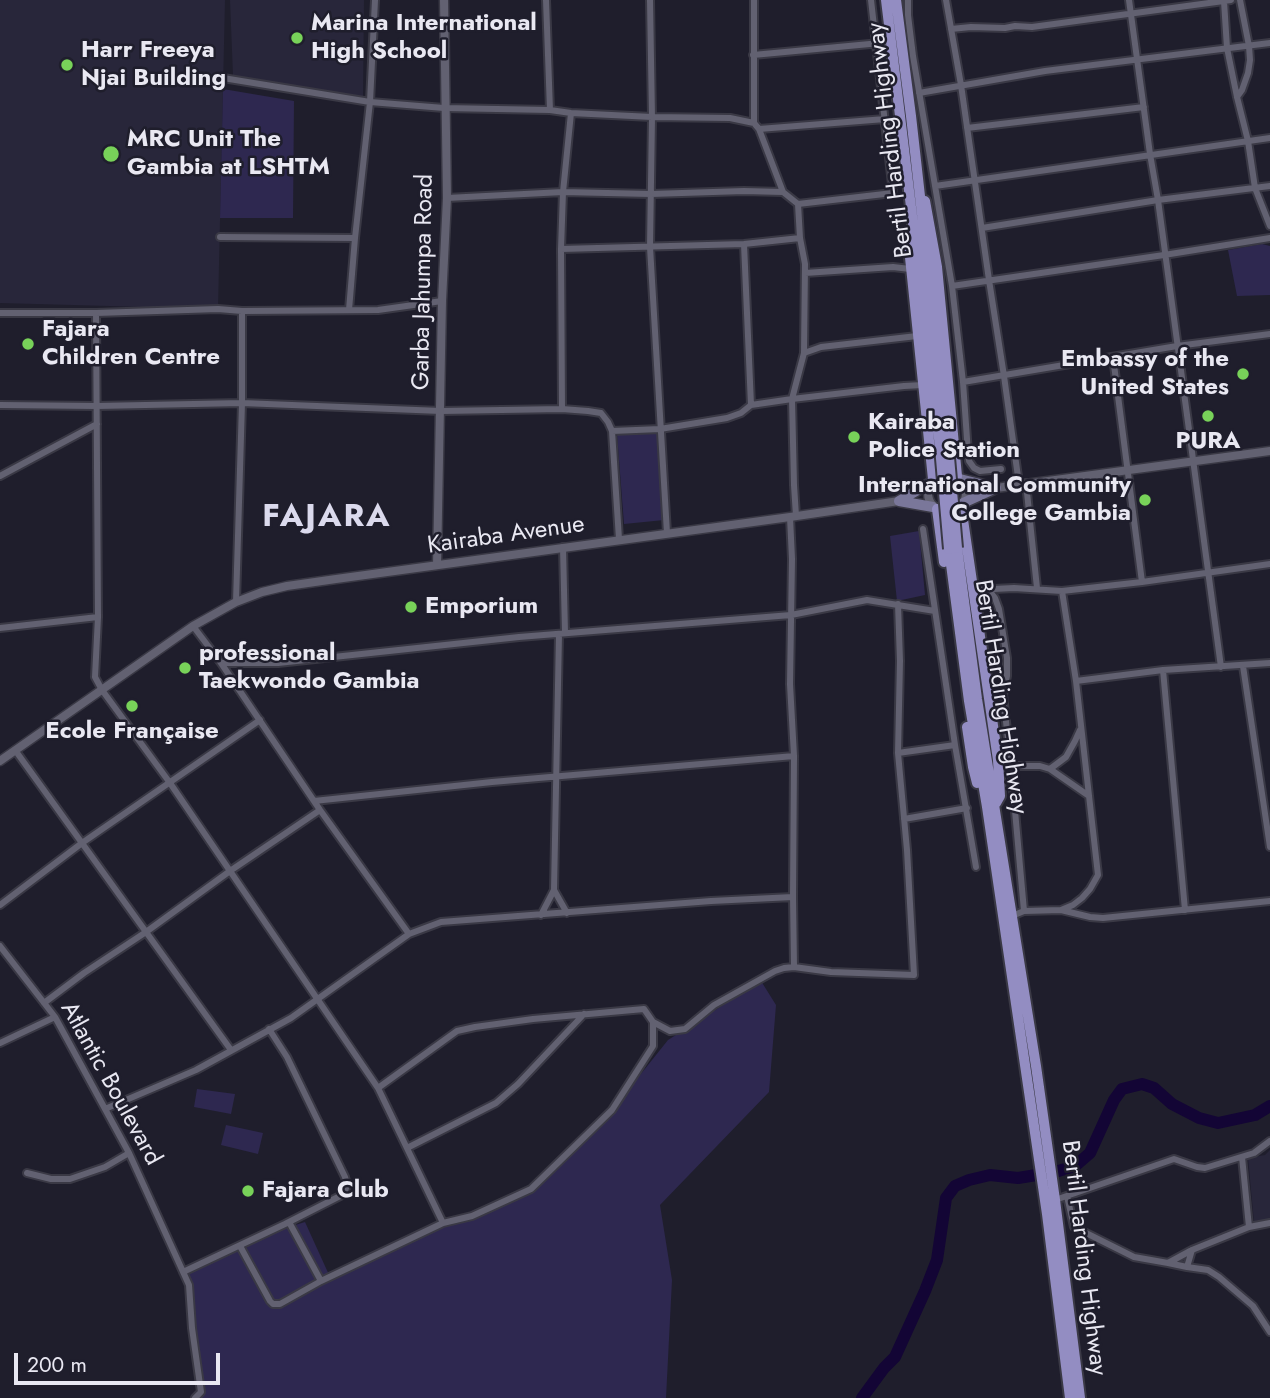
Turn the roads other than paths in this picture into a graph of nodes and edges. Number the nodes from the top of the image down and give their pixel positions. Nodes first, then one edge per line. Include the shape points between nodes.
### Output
1 (375, 0) edge
2 (443, 0) edge
3 (546, 0) edge
4 (650, 0) edge
5 (754, 0) edge
6 (871, 0) edge
7 (886, 0) edge
8 (896, 0) edge
9 (908, 0) edge
10 (946, 0) edge
11 (1129, 0) edge
12 (1240, 0) edge
13 (1228, 1) edge
14 (1131, 13) junction
15 (951, 29) junction
16 (891, 41) junction
17 (1270, 43) edge
18 (876, 44) junction
19 (1249, 46) junction
20 (1227, 48) junction
21 (753, 55) junction
22 (1137, 59) junction
23 (223, 78) dead end
24 (961, 85) junction
25 (919, 93) junction
26 (1237, 97) junction
27 (370, 102) junction
28 (1144, 107) junction
29 (444, 108) junction
30 (550, 110) junction
31 (571, 113) junction
32 (652, 117) junction
33 (886, 118) junction
34 (757, 126) junction
35 (967, 128) junction
36 (1270, 138) edge
37 (1248, 141) junction
38 (1150, 154) junction
39 (974, 180) junction
40 (935, 186) junction
41 (1270, 186) edge
42 (1255, 188) junction
43 (914, 190) junction
44 (563, 192) junction
45 (783, 192) junction
46 (651, 194) junction
47 (447, 198) junction
48 (1158, 200) junction
49 (798, 204) junction
50 (1270, 226) edge
51 (982, 228) junction
52 (220, 237) dead end
53 (355, 238) junction
54 (800, 238) junction
55 (1270, 238) edge
56 (744, 244) junction
57 (650, 247) junction
58 (561, 249) junction
59 (1164, 255) junction
60 (910, 269) junction
61 (805, 273) junction
62 (989, 280) junction
63 (952, 286) junction
64 (442, 301) junction
65 (349, 310) junction
66 (242, 311) junction
67 (0, 313) edge
68 (96, 313) junction
69 (1270, 334) edge
70 (918, 337) junction
71 (1177, 346) junction
72 (804, 353) junction
73 (1113, 357) junction
74 (1004, 376) junction
75 (963, 382) junction
76 (923, 385) junction
77 (792, 399) junction
78 (242, 404) junction
79 (0, 405) edge
80 (751, 405) junction
81 (97, 406) junction
82 (562, 409) junction
83 (441, 411) junction
84 (97, 424) junction
85 (660, 429) junction
86 (612, 431) junction
87 (1270, 451) edge
88 (1193, 461) junction
89 (1001, 469) dead end
90 (1126, 470) junction
91 (0, 476) edge
92 (959, 477) junction
93 (932, 481) junction
94 (1022, 484) junction
95 (996, 488) junction
96 (899, 501) junction
97 (962, 505) junction
98 (935, 508) junction
99 (793, 517) junction
100 (923, 529) dead end
101 (667, 533) junction
102 (619, 540) junction
103 (563, 547) junction
104 (1270, 564) edge
105 (437, 565) junction
106 (1207, 572) junction
107 (1142, 582) junction
108 (1037, 588) junction
109 (988, 589) junction
110 (973, 590) junction
111 (1062, 591) junction
112 (236, 602) junction
113 (898, 604) junction
114 (935, 611) junction
115 (791, 615) junction
116 (98, 617) junction
117 (193, 626) junction
118 (0, 628) edge
119 (562, 634) junction
120 (222, 663) junction
121 (1270, 663) edge
122 (1243, 666) junction
123 (1220, 667) junction
124 (1163, 670) junction
125 (1076, 681) junction
126 (102, 690) junction
127 (260, 720) junction
128 (1081, 727) junction
129 (955, 745) junction
130 (15, 750) junction
131 (898, 753) junction
132 (794, 756) junction
133 (0, 761) edge
134 (1011, 766) junction
135 (1050, 769) junction
136 (555, 777) junction
137 (170, 783) junction
138 (1089, 796) junction
139 (314, 800) junction
140 (991, 806) junction
141 (967, 808) junction
142 (320, 810) junction
143 (904, 819) junction
144 (1268, 820) edge
145 (82, 843) junction
146 (1270, 847) edge
147 (976, 867) dead end
148 (230, 871) junction
149 (554, 890) junction
150 (793, 897) junction
151 (1270, 901) edge
152 (0, 905) edge
153 (1061, 909) junction
154 (1185, 910) junction
155 (1024, 911) junction
156 (567, 913) junction
157 (541, 915) junction
158 (1012, 916) junction
159 (146, 932) junction
160 (409, 934) junction
161 (0, 946) edge
162 (794, 967) junction
163 (317, 998) junction
164 (44, 1003) junction
165 (584, 1014) junction
166 (55, 1017) junction
167 (653, 1022) junction
168 (270, 1029) junction
169 (0, 1043) edge
170 (231, 1050) junction
171 (378, 1088) junction
172 (106, 1109) junction
173 (1270, 1141) edge
174 (407, 1148) junction
175 (129, 1153) junction
176 (1242, 1157) junction
177 (1046, 1169) junction
178 (27, 1173) dead end
179 (1048, 1188) junction
180 (1067, 1196) junction
181 (1055, 1200) junction
182 (289, 1222) junction
183 (443, 1223) junction
184 (1270, 1223) edge
185 (1249, 1227) junction
186 (240, 1246) junction
187 (1192, 1250) junction
188 (1168, 1264) junction
189 (1187, 1267) junction
190 (183, 1272) junction
191 (321, 1281) junction
192 (1270, 1332) edge
193 (195, 1398) edge
194 (1070, 1398) edge
195 (1080, 1398) edge

1 - 27 street
2 - 29 street, Garba Jahumpa Road
3 - 30 street
4 - 32 street
5 - 21 street
6 - 18 street
7 - 16 main road, Bertil Harding Highway
8 - 43 main road, Bertil Harding Highway via 911,116
9 - 25 street
10 - 15 street
11 - 14 street
12 - 19 street
13 - 14 street
13 - 20 street
14 - 15 street via 1032,27
14 - 22 street
15 - 24 street
16 - 18 street
16 - 43 main road, Bertil Harding Highway
17 - 19 street
18 - 21 street
18 - 33 street
19 - 20 street
19 - 26 street via 1248,73
20 - 22 street
20 - 26 street
21 - 34 street
22 - 24 street
22 - 28 street
23 - 27 street
24 - 25 street
24 - 35 street
25 - 40 street
26 - 37 street
27 - 29 street
27 - 53 street
28 - 35 street
28 - 38 street
29 - 30 street
29 - 47 street, Garba Jahumpa Road
30 - 31 street
31 - 32 street
31 - 44 street
32 - 34 street via 730,118
32 - 46 street
33 - 34 street
33 - 49 street via 893,193
34 - 45 street
35 - 39 street
36 - 37 street
37 - 38 street
37 - 42 street
38 - 39 street
38 - 48 street
39 - 40 street
39 - 51 street
40 - 63 street
41 - 42 street
42 - 48 street
42 - 50 street
43 - 60 main road via 906,209
43 - 92 main road via 923,195 927,206 937,267
43 - 140 main road, Bertil Harding Highway, bridge
44 - 46 street
44 - 47 street
44 - 58 street
45 - 46 street
45 - 49 street
46 - 57 street
47 - 64 street, Garba Jahumpa Road
48 - 51 street
48 - 59 street
49 - 54 street
51 - 62 street
52 - 53 street
53 - 65 street
54 - 56 street
54 - 61 street
55 - 59 street
56 - 57 street
56 - 80 street
57 - 58 street
57 - 85 street
58 - 82 street
59 - 62 street
59 - 71 street
60 - 61 street
60 - 70 main road
61 - 72 street
62 - 63 street
62 - 74 street
63 - 75 street
64 - 65 street
64 - 83 street, Garba Jahumpa Road
65 - 66 street
66 - 68 street
66 - 78 street
67 - 68 street
68 - 81 street
69 - 71 street
70 - 72 street via 821,347
70 - 76 main road
71 - 73 street
71 - 88 street
72 - 77 street
73 - 74 street
73 - 90 street
74 - 75 street
74 - 94 street
75 - 89 street via 969,461 980,471
76 - 77 street
76 - 93 main road
77 - 80 street
77 - 99 street
78 - 81 street
78 - 83 street
78 - 112 street
79 - 81 street
80 - 85 street via 727,418
81 - 84 street
82 - 83 street
82 - 86 street via 601,414
83 - 105 street, Garba Jahumpa Road
84 - 91 street
84 - 116 street
85 - 86 street
85 - 101 street
86 - 102 street
87 - 88 street
88 - 90 street
88 - 106 street
90 - 94 street
90 - 107 street
92 - 93 street via 944,474
92 - 95 main road
92 - 97 street via 966,490
93 - 96 main road
93 - 98 street via 928,495
94 - 95 street
94 - 108 street
95 - 97 main road
96 - 98 main road
96 - 99 street, Kairaba Avenue
97 - 98 street via 949,512
97 - 110 main road
98 - 140 main road via 973,767 979,791
99 - 101 street, Kairaba Avenue
99 - 115 street
100 - 114 street
101 - 102 street, Kairaba Avenue
102 - 103 street, Kairaba Avenue
103 - 105 street, Kairaba Avenue
103 - 119 street
104 - 106 street
105 - 112 street, Kairaba Avenue via 287,586
106 - 107 street
106 - 123 street
107 - 111 street
108 - 109 street
108 - 111 street
109 - 110 street
109 - 134 street via 999,609 1007,658 1003,695
110 - 140 main road via 998,760 1000,796
111 - 125 street
112 - 117 street, Kairaba Avenue
113 - 114 street
113 - 115 street via 867,600
113 - 131 street
114 - 129 street
115 - 119 street
115 - 132 street
116 - 118 street
116 - 126 street via 95,677
117 - 120 street
117 - 126 street, Kairaba Avenue
119 - 120 street via 278,663
119 - 136 street
120 - 127 street
121 - 122 street
122 - 123 street
122 - 144 street
123 - 124 street
124 - 125 street
124 - 154 street
125 - 128 street
126 - 130 street, Kairaba Avenue
126 - 137 street
127 - 137 street
127 - 139 street
128 - 135 street via 1066,757
128 - 138 street
129 - 131 street
129 - 141 street
130 - 133 street, Kairaba Avenue
130 - 145 street
131 - 143 street
132 - 136 street
132 - 150 street
134 - 135 street
134 - 155 street
135 - 138 street
136 - 139 street
136 - 149 street
137 - 145 street
137 - 148 street
138 - 153 street via 1098,875 1082,898
139 - 142 street
140 - 158 main road, Bertil Harding Highway
140 - 177 main road, Bertil Harding Highway
141 - 143 street
141 - 147 street
142 - 148 street
142 - 160 street
143 - 162 street via 914,975
144 - 146 street
145 - 152 street
145 - 159 street
148 - 159 street
148 - 163 street
149 - 156 street
149 - 157 street
150 - 156 street
150 - 162 street
151 - 154 street
153 - 154 street via 1096,918
153 - 155 street
155 - 158 street
156 - 157 street
157 - 160 street via 440,922
158 - 177 main road, Bertil Harding Highway
159 - 164 street
159 - 170 street
160 - 163 street
161 - 164 street, Atlantic Boulevard
162 - 167 street via 775,971 714,1005 685,1029 670,1031
163 - 168 street
163 - 171 street
164 - 166 street, Atlantic Boulevard
165 - 167 street via 644,1009
165 - 171 street via 457,1031
165 - 174 street via 496,1103
166 - 169 street
166 - 172 street, Atlantic Boulevard
167 - 183 street via 653,1046 612,1110 531,1189 471,1216
168 - 170 street
168 - 182 street via 347,1185 342,1195
170 - 172 street
171 - 174 street
172 - 175 street, Atlantic Boulevard
173 - 176 street
174 - 183 street
175 - 178 street via 70,1180
175 - 190 street, Atlantic Boulevard
176 - 180 street via 1205,1168 1174,1159
176 - 185 street
177 - 179 main road, Bertil Harding Highway
179 - 181 main road, Bertil Harding Highway
179 - 194 main road, Bertil Harding Highway
180 - 181 street
180 - 188 street via 1074,1227 1134,1256
181 - 195 main road, Bertil Harding Highway
182 - 186 street
182 - 191 street
183 - 191 street
184 - 185 street
185 - 187 street
186 - 190 street
186 - 191 street via 273,1304
187 - 188 street
187 - 189 street
188 - 189 street
189 - 192 street via 1219,1277 1253,1306
190 - 193 street, Atlantic Boulevard via 189,1285 201,1392

